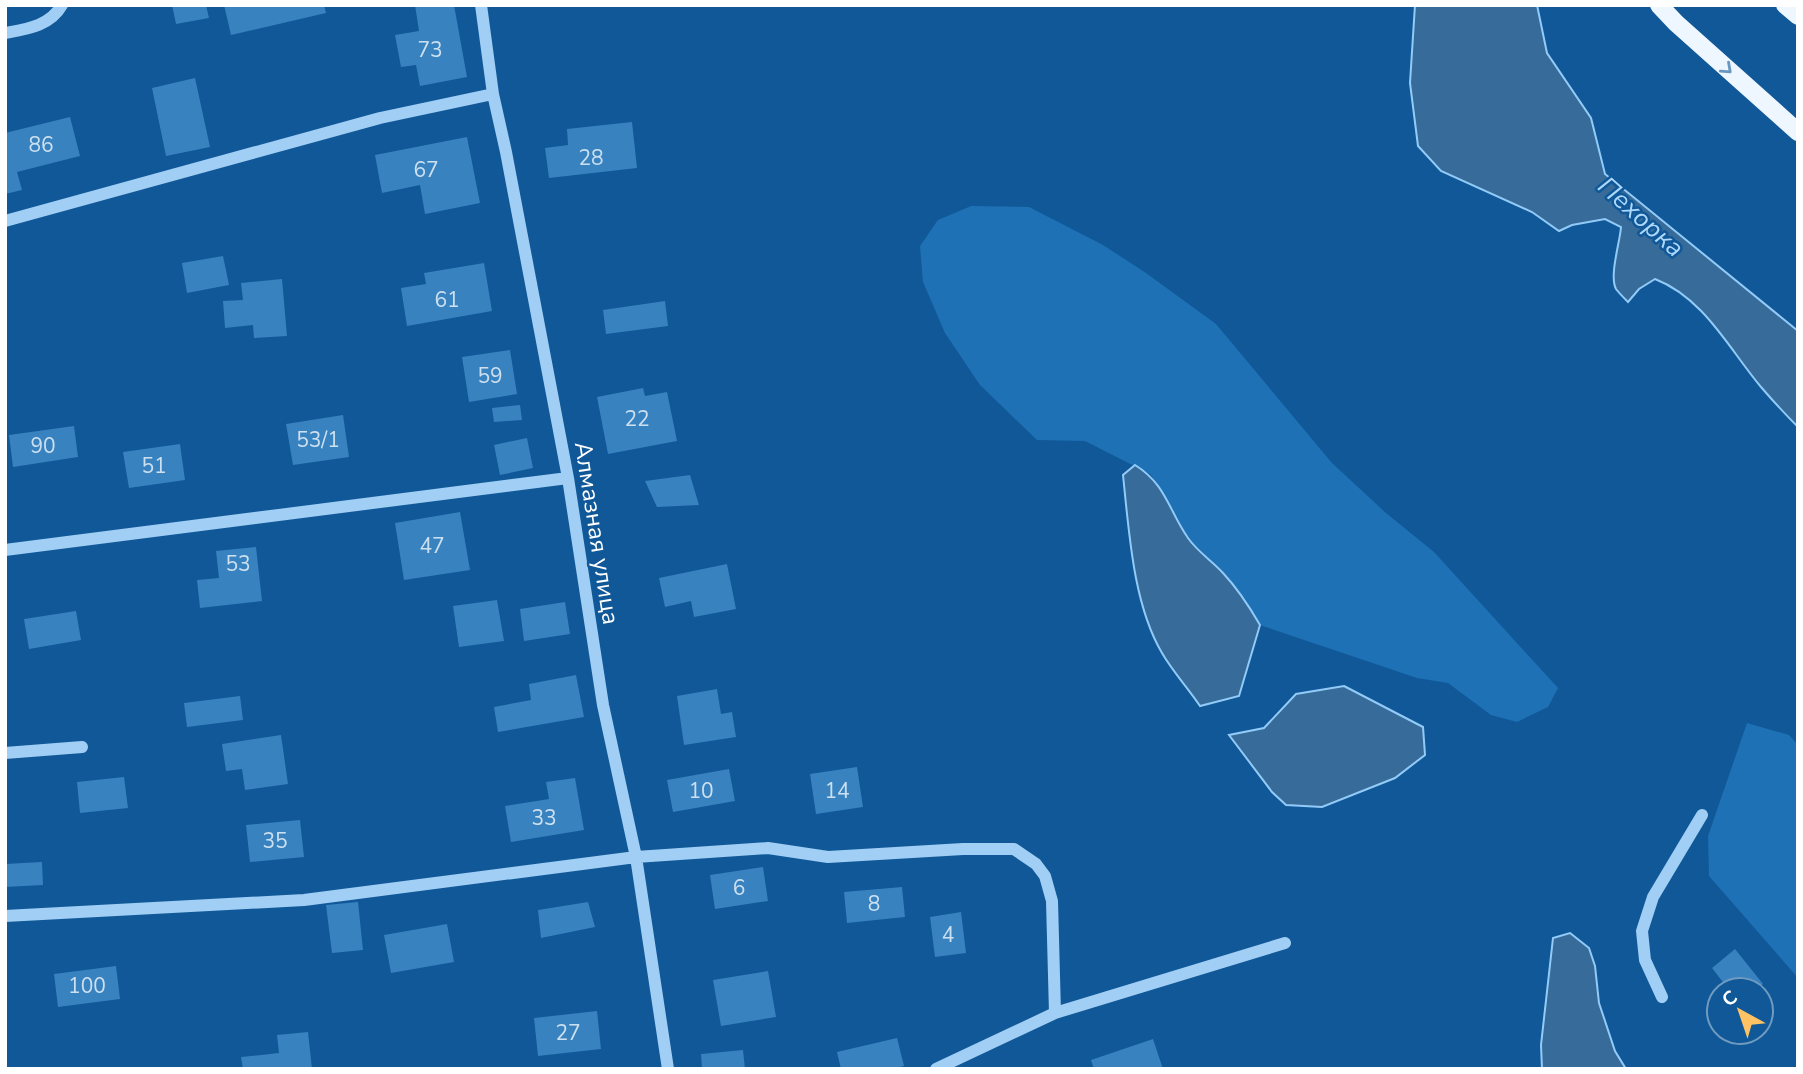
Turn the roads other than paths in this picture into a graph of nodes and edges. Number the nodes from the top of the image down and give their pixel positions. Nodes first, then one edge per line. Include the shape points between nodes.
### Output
1 (62, 5) edge
2 (481, 5) edge
3 (1660, 5) edge
4 (1786, 5) edge
5 (1798, 16) edge
6 (5, 33) edge
7 (493, 94) junction
8 (1798, 132) edge
9 (5, 221) edge
10 (568, 478) junction
11 (5, 550) edge
12 (82, 747) dead end
13 (5, 753) edge
14 (1702, 815) dead end
15 (636, 857) junction
16 (5, 916) edge
17 (1285, 943) dead end
18 (1662, 997) dead end
19 (1055, 1013) junction
20 (667, 1069) edge
21 (936, 1069) edge

1 - 6 street via 45,23
2 - 7 street, Алмазная улица
3 -> 8 main road
4 - 5 main road
7 - 9 street via 380,118
7 - 10 street, Алмазная улица
10 - 11 street
10 - 15 street, Алмазная улица via 603,705
12 - 13 street
14 - 18 street via 1653,897 1642,931 1645,960
15 - 16 street via 304,900
15 - 19 street via 768,848 828,857 1014,849 1045,876 1052,901
15 - 20 street, Алмазная улица
17 - 19 street
19 - 21 street

